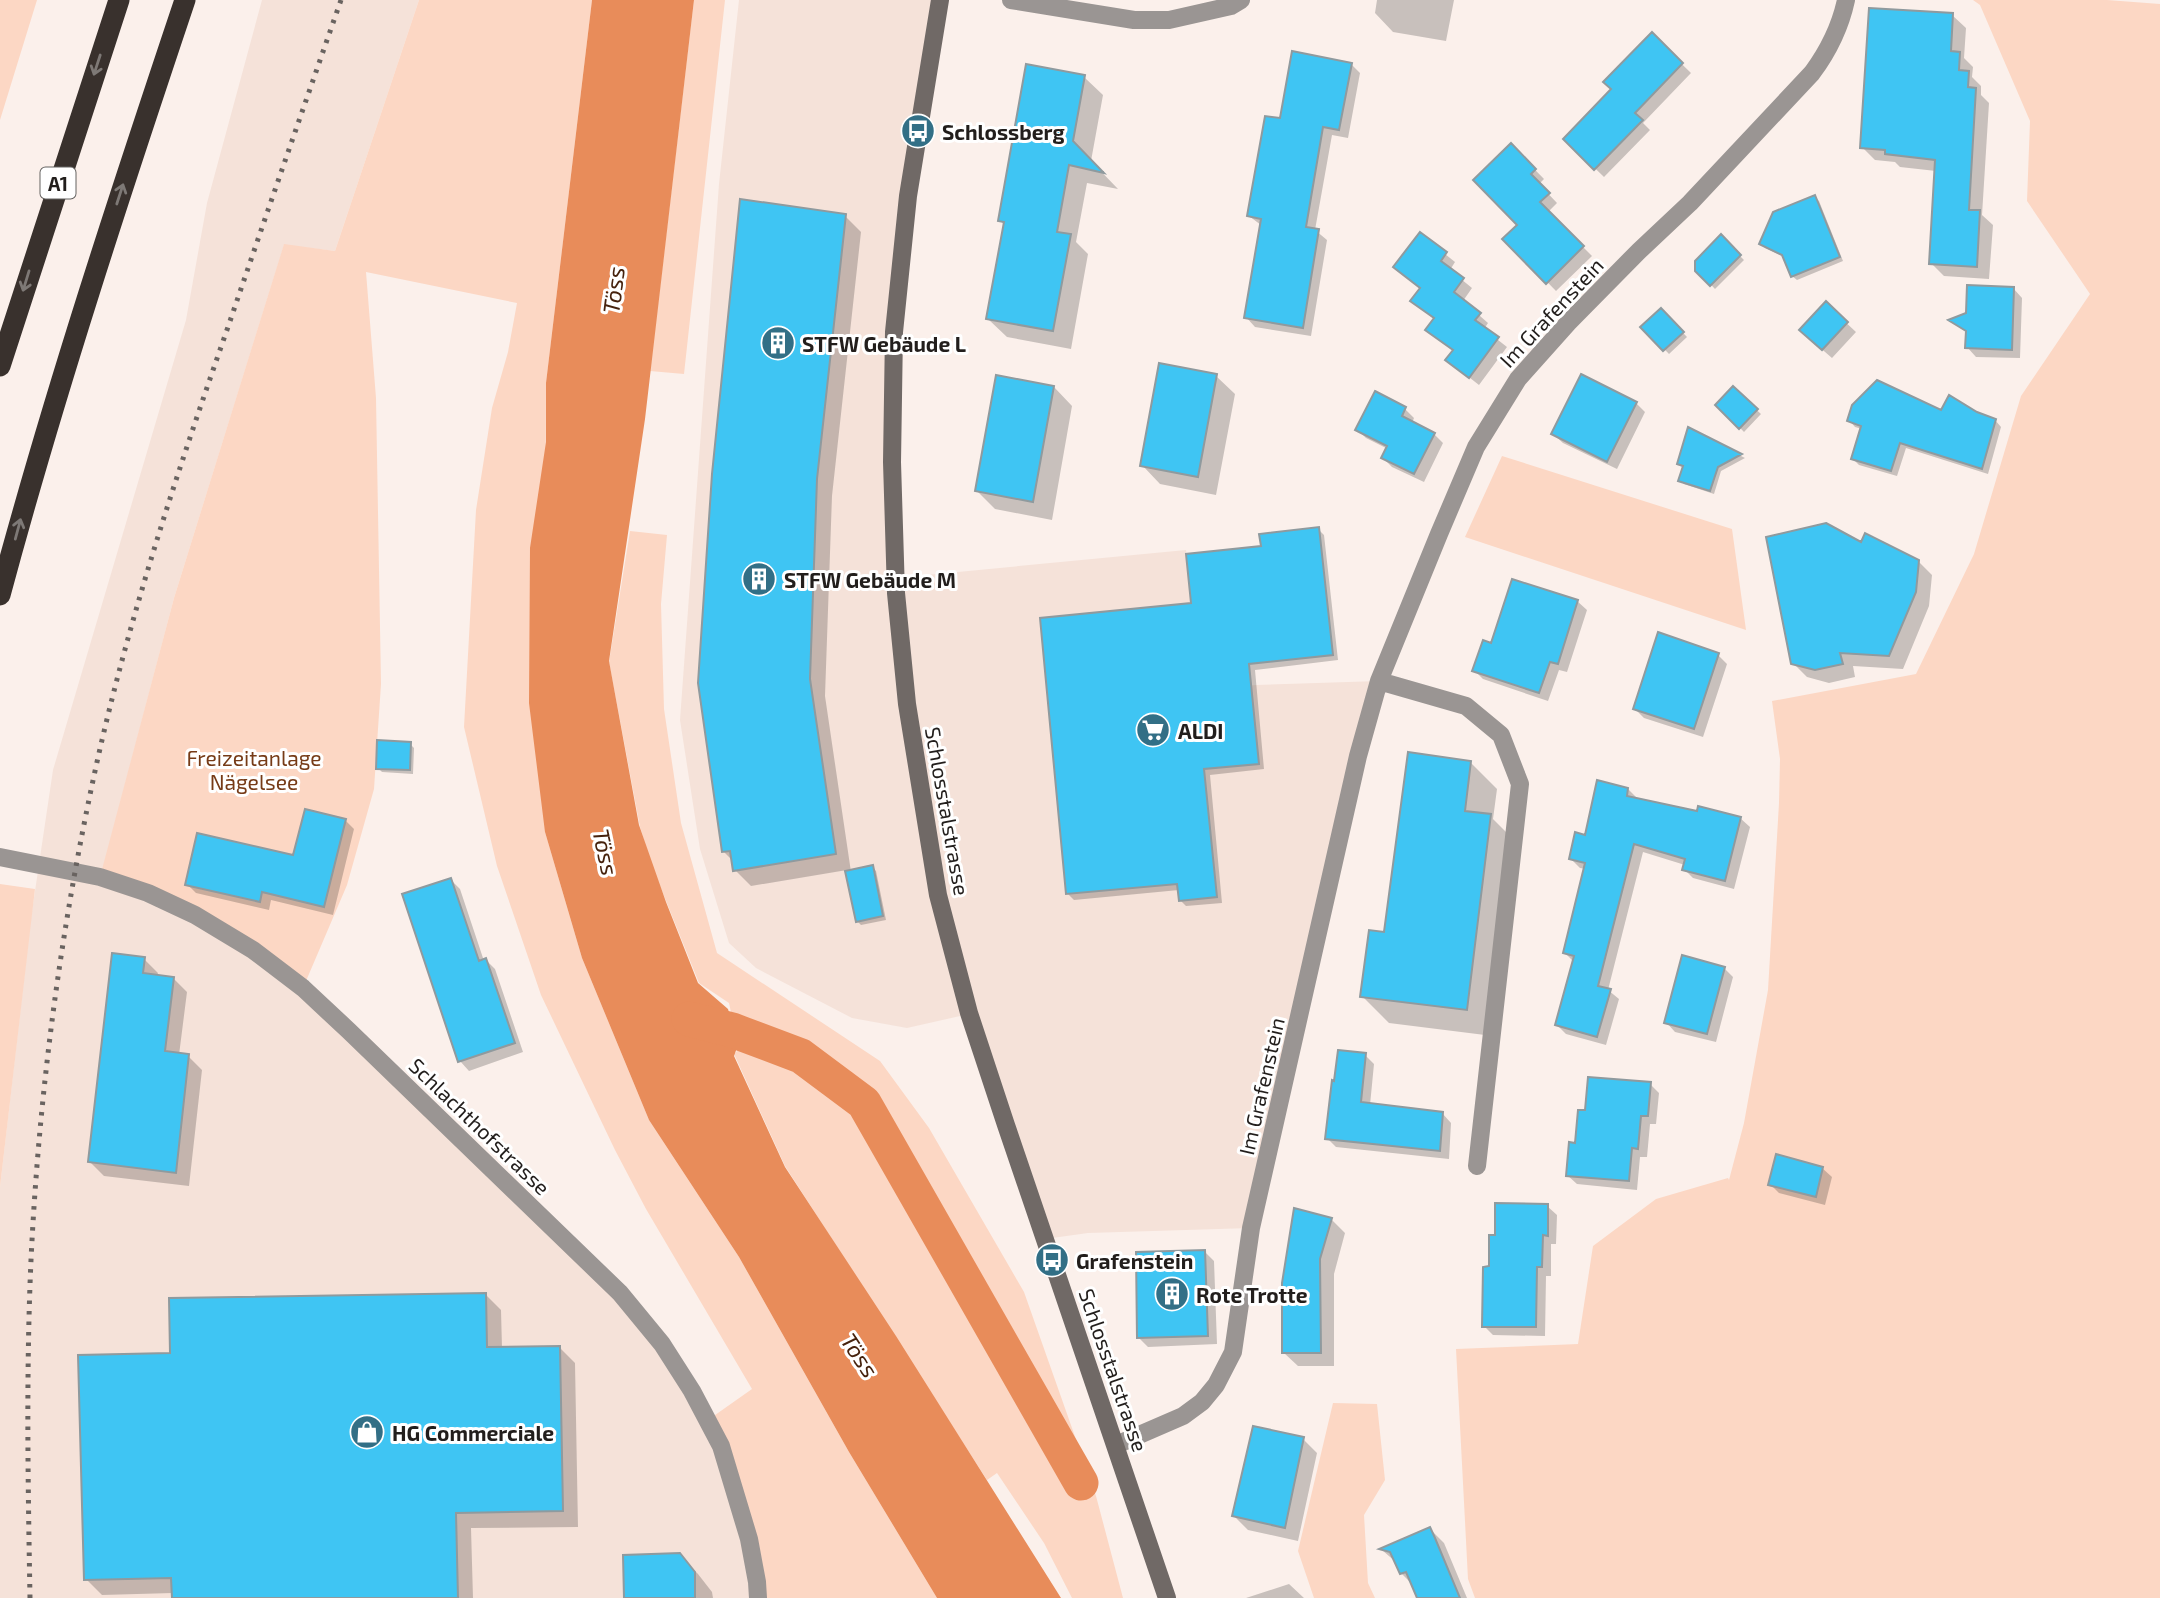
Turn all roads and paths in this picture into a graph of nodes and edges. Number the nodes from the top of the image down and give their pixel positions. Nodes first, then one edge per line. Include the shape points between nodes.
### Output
1 (119, 0) edge
2 (185, 0) edge
3 (940, 0) edge
4 (1012, 0) edge
5 (1241, 0) edge
6 (1846, 0) edge
7 (0, 366) edge
8 (0, 595) edge
9 (1379, 681) junction
10 (0, 857) edge
11 (1477, 1166) dead end
12 (1116, 1445) junction
13 (758, 1598) edge
14 (1167, 1598) edge

1 -> 7 highway, A1
8 -> 2 highway via 95,271
3 - 12 main road, Schlosstalstrasse via 908,196 894,332 895,593 907,704 938,895 969,1013
4 - 5 street via 1134,20 1169,20
6 - 9 street, Im Grafenstein via 1829,50 1812,73 1518,379 1476,447
9 - 11 street via 1466,706 1501,735 1520,784
9 - 12 street, Im Grafenstein via 1251,1228 1233,1352 1202,1402 1183,1416
10 - 13 street, Schlachthofstrasse via 100,877 148,893 253,950 340,1022 620,1293 663,1344 722,1446 749,1539
12 - 14 main road, Schlosstalstrasse

